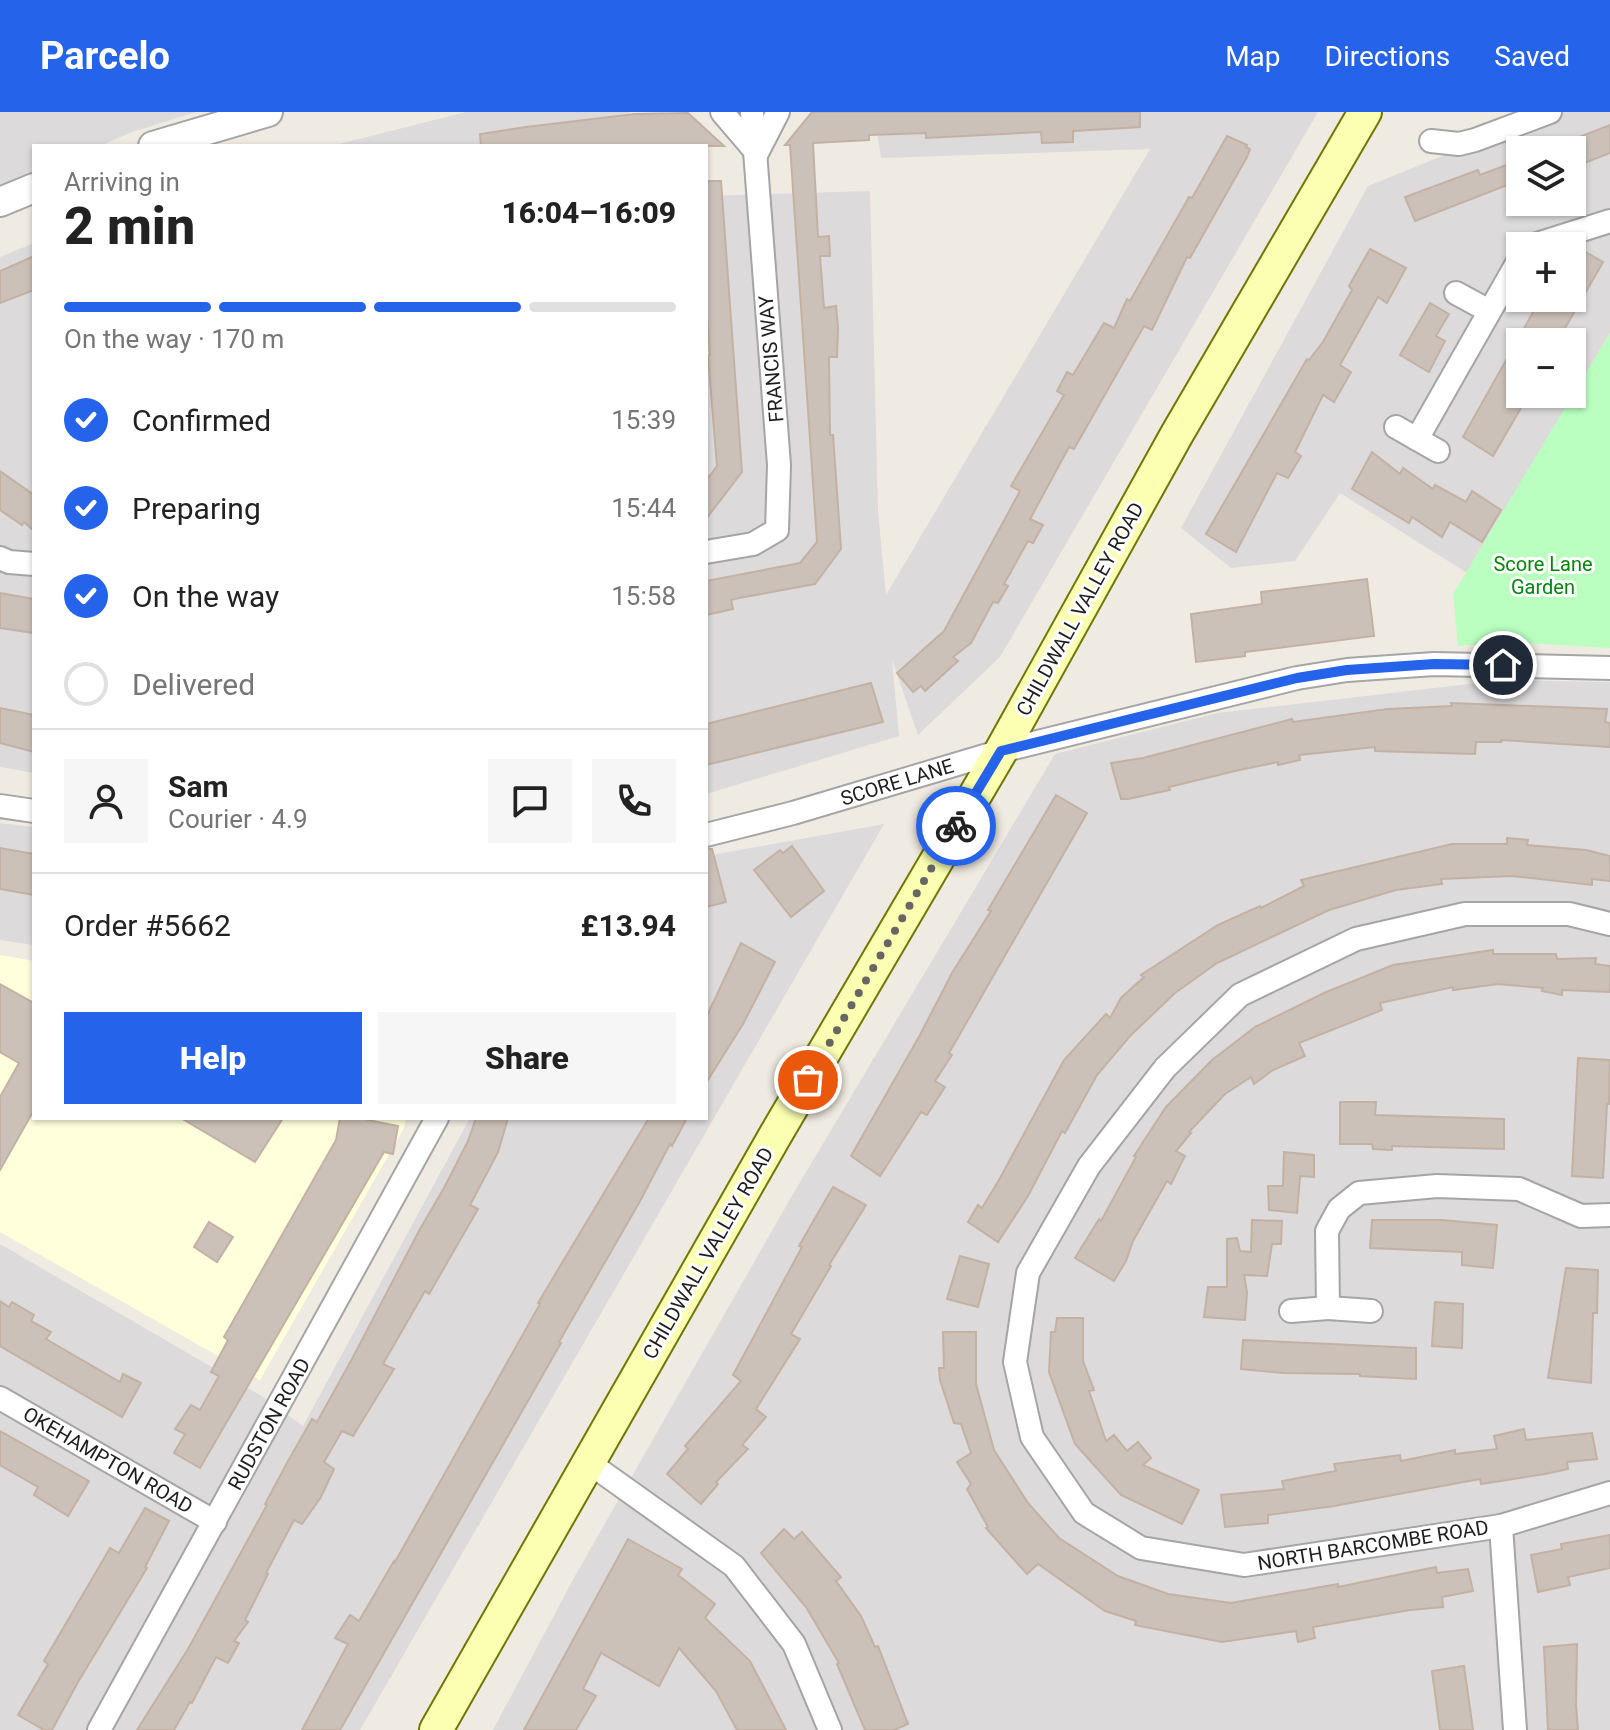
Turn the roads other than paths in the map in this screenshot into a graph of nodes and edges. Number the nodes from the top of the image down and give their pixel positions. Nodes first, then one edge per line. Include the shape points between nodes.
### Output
1 (268, 112) edge
2 (722, 112) edge
3 (752, 112) edge
4 (778, 112) edge
5 (1365, 112) edge
6 (1550, 112) edge
7 (215, 119) edge
8 (1431, 141) dead end
9 (158, 144) edge
10 (757, 153) junction
11 (32, 189) edge
12 (0, 202) edge
13 (1610, 221) edge
14 (1575, 232) edge
15 (1506, 282) edge
16 (1456, 293) dead end
17 (1489, 311) junction
18 (1396, 427) dead end
19 (1417, 439) junction
20 (1438, 451) dead end
21 (708, 552) edge
22 (0, 558) edge
23 (32, 564) edge
24 (1610, 668) edge
25 (1001, 751) junction
26 (0, 806) edge
27 (32, 811) edge
28 (708, 834) edge
29 (1610, 924) edge
30 (436, 1120) edge
31 (1610, 1215) edge
32 (1328, 1308) junction
33 (1291, 1311) dead end
34 (1371, 1311) dead end
35 (0, 1398) edge
36 (588, 1462) junction
37 (1610, 1493) edge
38 (215, 1522) junction
39 (1501, 1526) junction
40 (99, 1730) edge
41 (436, 1730) edge
42 (830, 1730) edge
43 (1515, 1730) edge

1 - 7 street
2 - 10 street
3 - 10 street, FRANCIS WAY
4 - 10 street
5 - 25 main road, CHILDWALL VALLEY ROAD
6 - 8 street via 1467,142
7 - 9 street
10 - 21 street, FRANCIS WAY via 779,465 777,530 753,544
11 - 12 street
13 - 14 street
15 - 17 street
16 - 17 street
17 - 19 street
18 - 19 street
19 - 20 street
22 - 23 street
24 - 25 street, SCORE LANE via 1434,664 1347,670 1244,690
25 - 28 street, SCORE LANE
25 - 36 main road, CHILDWALL VALLEY ROAD
26 - 27 street
29 - 39 street, NORTH BARCOMBE ROAD via 1569,914 1465,914 1356,939 1240,995 1165,1068 1089,1166 1028,1273 1015,1362 1032,1437 1084,1513 1141,1548 1244,1565
30 - 38 street, RUDSTON ROAD
31 - 32 street via 1581,1216 1519,1189 1437,1186 1359,1193 1339,1209 1327,1231
32 - 33 street
32 - 34 street
35 - 38 street, OKEHAMPTON ROAD
36 - 41 main road, CHILDWALL VALLEY ROAD
36 - 42 street via 734,1566 794,1644
37 - 39 street, NORTH BARCOMBE ROAD
38 - 40 street, RUDSTON ROAD
39 - 43 street

